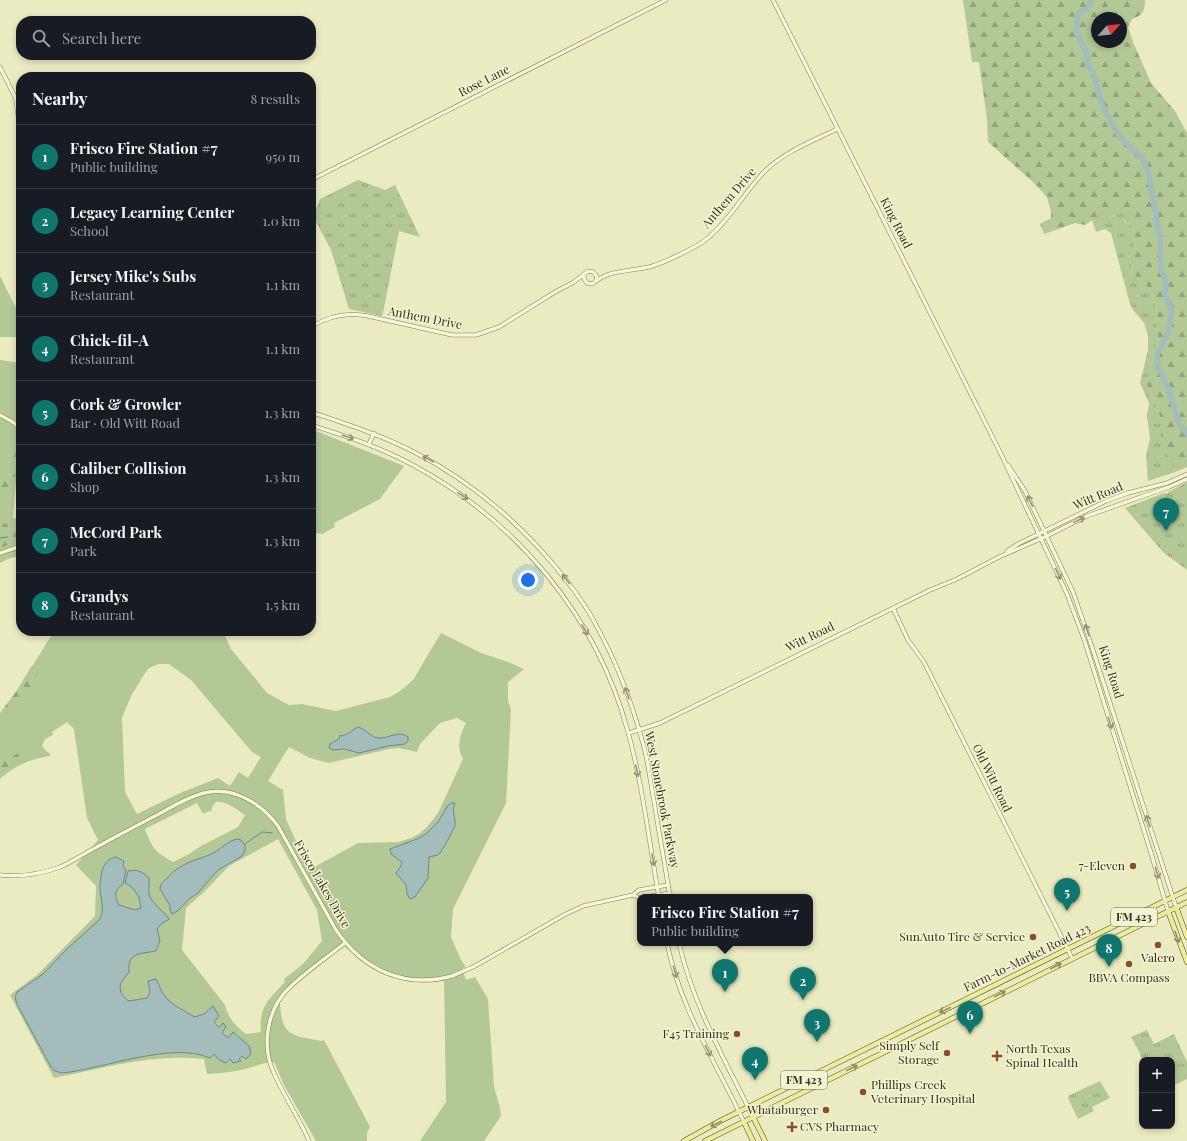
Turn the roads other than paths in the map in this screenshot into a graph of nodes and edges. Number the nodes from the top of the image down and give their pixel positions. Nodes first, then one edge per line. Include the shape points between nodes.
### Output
1 (666, 0) edge
2 (773, 0) edge
3 (0, 69) edge
4 (15, 97) joint
5 (16, 103) edge
6 (837, 129) junction
7 (316, 177) edge
8 (594, 272) junction
9 (584, 274) junction
10 (607, 274) junction
11 (596, 281) junction
12 (573, 283) junction
13 (587, 284) junction
14 (316, 325) edge
15 (316, 414) edge
16 (0, 415) edge
17 (16, 424) edge
18 (316, 427) edge
19 (374, 433) junction
20 (369, 444) junction
21 (1002, 454) junction
22 (1187, 474) edge
23 (1187, 479) edge
24 (1168, 485) junction
25 (1044, 530) junction
26 (1039, 533) junction
27 (1047, 536) junction
28 (1041, 538) junction
29 (16, 548) edge
30 (0, 553) edge
31 (999, 557) junction
32 (893, 608) junction
33 (1110, 701) junction
34 (1104, 703) junction
35 (639, 730) junction
36 (629, 733) junction
37 (1134, 776) junction
38 (1127, 779) junction
39 (1158, 851) junction
40 (1151, 853) junction
41 (0, 875) edge
42 (668, 885) junction
43 (657, 886) junction
44 (1187, 890) edge
45 (659, 894) edge
46 (670, 894) edge
47 (633, 895) junction
48 (637, 897) edge
49 (1173, 898) junction
50 (1166, 901) junction
51 (1187, 902) edge
52 (1176, 907) junction
53 (1168, 911) junction
54 (1187, 937) edge
55 (345, 943) junction
56 (668, 946) edge
57 (680, 946) edge
58 (1067, 949) junction
59 (1072, 958) junction
60 (1187, 962) edge
61 (862, 1052) junction
62 (867, 1061) junction
63 (749, 1108) junction
64 (739, 1112) junction
65 (753, 1117) junction
66 (744, 1122) junction
67 (309, 1141) edge
68 (684, 1141) edge
69 (705, 1141) edge
70 (753, 1141) edge
71 (766, 1141) edge

1 - 7 street, Rose Lane
2 - 6 street, King Road
3 - 4 street
4 - 5 street
6 - 10 street, Anthem Drive via 785,156 767,170 720,226 703,241 650,266
6 - 21 street, King Road
8 - 9 street via 588,271
8 - 10 street, Anthem Drive
8 - 11 street
9 - 12 street, Anthem Drive
9 - 13 street
10 - 11 street, Anthem Drive
11 - 13 street
12 - 13 street
12 - 14 street, Anthem Drive via 495,329 481,334 452,335 354,314 331,318
15 - 19 street, West Stonebrook Parkway
16 - 17 street
18 -> 20 street, West Stonebrook Parkway
19 - 20 street
35 -> 19 street, West Stonebrook Parkway via 618,670 596,624 578,595 538,546 509,517 456,475
20 -> 36 street, West Stonebrook Parkway via 410,463 463,496 497,522 529,554 568,602 585,629 608,675
25 -> 21 street, King Road via 1025,491
21 - 26 street, King Road
22 - 24 street, Witt Road
23 - 24 street, Witt Road
24 - 25 street, Witt Road via 1128,493
27 -> 24 street, Witt Road via 1101,510
25 - 26 street, Witt Road
25 - 27 street, King Road
26 - 28 street, King Road
26 - 31 street, Witt Road
27 - 28 street, Witt Road
33 -> 27 street, King Road via 1073,592
28 - 31 street, Witt Road
28 -> 34 street, King Road via 1067,594
29 - 30 street
31 - 32 street, Witt Road
32 - 35 street, Witt Road via 660,723
32 - 58 street, Old Witt Road via 908,640 924,662
33 - 34 street
33 - 37 street, King Road
34 -> 38 street, King Road
35 - 36 street, Witt Road
35 - 42 street, West Stonebrook Parkway
36 -> 43 street, West Stonebrook Parkway
37 - 38 street
39 -> 37 street, King Road
38 - 40 street, King Road
39 - 40 street
39 - 49 street, King Road
40 -> 50 street, King Road
41 - 55 street, Frisco Lakes Drive via 19,876 60,866 181,802 205,793 232,794 250,800 262,808 278,826
42 - 43 street, Frisco Lakes Drive
42 - 46 street, West Stonebrook Parkway
43 - 45 street, West Stonebrook Parkway
43 - 47 street, Frisco Lakes Drive via 639,890
44 - 49 main road, Farm-to-Market Road 423 / FM 423
47 - 48 street
47 - 55 street, Frisco Lakes Drive via 583,906 564,914 475,966 447,977 413,979 394,975 370,966
49 - 50 main road, Farm-to-Market Road 423 / FM 423
49 - 52 street, King Road
50 - 53 street, King Road
50 - 58 main road, Farm-to-Market Road 423 / FM 423
51 - 52 main road, Farm-to-Market Road 423 / FM 423
52 - 53 main road, Farm-to-Market Road 423 / FM 423
52 - 54 main road
53 - 59 main road, Farm-to-Market Road 423 / FM 423
53 -> 60 main road
55 - 67 street via 288,988 278,1002 268,1028 270,1064
56 -> 64 street via 691,1016
57 - 63 street via 706,1023
58 - 59 street, Old Witt Road
58 -> 61 main road, Farm-to-Market Road 423 / FM 423
62 -> 59 main road, Farm-to-Market Road 423 / FM 423
61 - 62 main road
61 - 63 main road, Farm-to-Market Road 423 / FM 423
65 -> 62 main road, Farm-to-Market Road 423 / FM 423
63 - 64 main road, Farm-to-Market Road 423 / FM 423
63 - 65 street
64 - 66 street
64 -> 68 main road, Farm-to-Market Road 423 / FM 423
65 - 66 main road, Farm-to-Market Road 423 / FM 423
65 - 71 main road
66 - 69 main road, Farm-to-Market Road 423 / FM 423
66 - 70 main road

